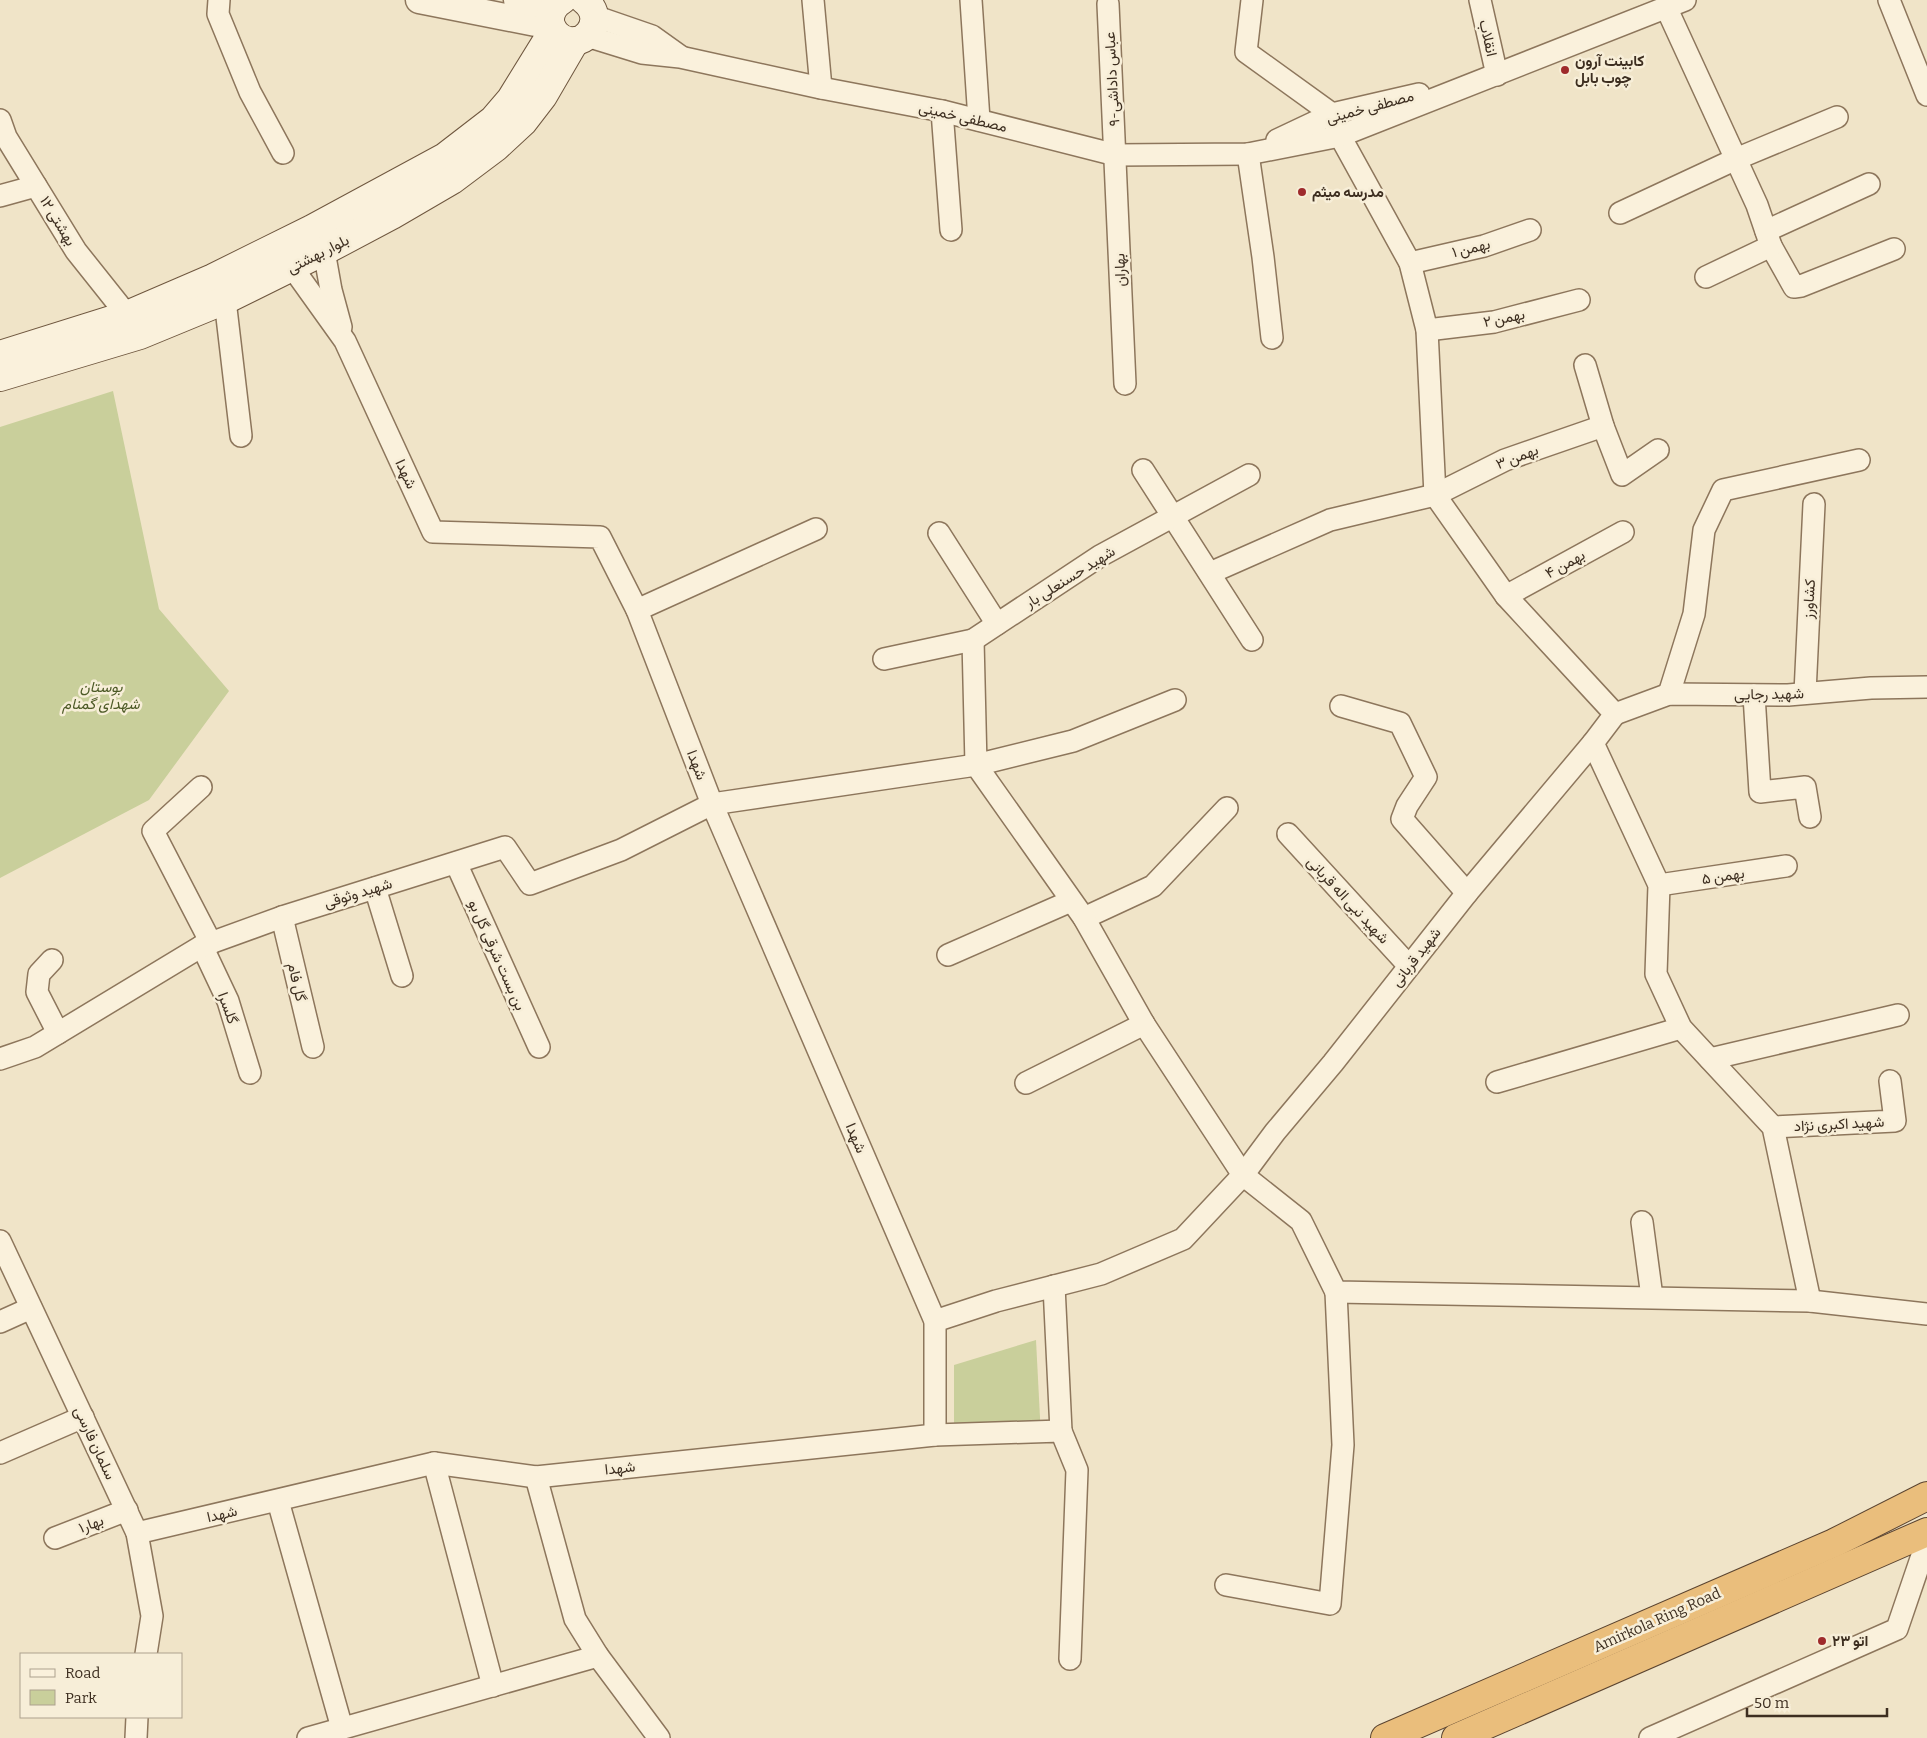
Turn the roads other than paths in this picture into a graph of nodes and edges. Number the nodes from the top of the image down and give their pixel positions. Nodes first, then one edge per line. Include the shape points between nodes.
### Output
1 (219, 0) edge
2 (419, 0) edge
3 (517, 0) edge
4 (813, 0) edge
5 (971, 0) edge
6 (1252, 0) edge
7 (1480, 0) edge
8 (1685, 0) edge
9 (1889, 0) edge
10 (1108, 4) dead end
11 (1666, 8) junction
12 (574, 16) edge
13 (1497, 75) junction
14 (821, 88) junction
15 (1927, 95) edge
16 (942, 111) junction
17 (1332, 114) junction
18 (1837, 117) dead end
19 (0, 120) edge
20 (979, 120) junction
21 (1340, 136) junction
22 (283, 153) dead end
23 (1116, 154) junction
24 (1248, 154) junction
25 (1736, 159) junction
26 (1869, 184) dead end
27 (36, 186) junction
28 (0, 196) edge
29 (1620, 213) dead end
30 (951, 230) dead end
31 (1530, 230) dead end
32 (1768, 238) junction
33 (318, 240) junction
34 (1894, 249) dead end
35 (286, 256) junction
36 (1410, 263) junction
37 (1706, 277) dead end
38 (225, 300) junction
39 (1580, 300) dead end
40 (134, 325) junction
41 (1427, 330) junction
42 (1272, 338) dead end
43 (345, 342) junction
44 (0, 355) edge
45 (1585, 365) dead end
46 (0, 377) edge
47 (1125, 384) dead end
48 (1603, 426) junction
49 (241, 436) dead end
50 (1658, 450) dead end
51 (1859, 460) dead end
52 (1143, 470) dead end
53 (1249, 475) dead end
54 (1435, 495) junction
55 (1814, 504) dead end
56 (1173, 517) junction
57 (816, 529) dead end
58 (1623, 532) dead end
59 (939, 533) dead end
60 (1210, 573) junction
61 (1506, 596) junction
62 (637, 610) junction
63 (997, 624) junction
64 (973, 640) junction
65 (1252, 640) dead end
66 (884, 659) dead end
67 (1927, 687) edge
68 (1804, 693) junction
69 (1668, 694) junction
70 (1754, 695) junction
71 (1175, 700) dead end
72 (1341, 706) dead end
73 (1615, 714) junction
74 (1593, 743) junction
75 (976, 765) junction
76 (201, 787) dead end
77 (712, 804) junction
78 (1227, 808) dead end
79 (1810, 817) dead end
80 (1288, 834) dead end
81 (456, 863) junction
82 (1786, 866) dead end
83 (1659, 885) junction
84 (375, 888) junction
85 (1467, 893) junction
86 (1071, 901) junction
87 (282, 917) junction
88 (1084, 918) junction
89 (206, 944) junction
90 (948, 955) dead end
91 (52, 960) dead end
92 (1408, 966) junction
93 (402, 976) dead end
94 (1898, 1015) dead end
95 (1144, 1024) junction
96 (1681, 1028) junction
97 (58, 1034) junction
98 (313, 1047) dead end
99 (538, 1047) dead end
100 (0, 1059) edge
101 (1710, 1059) junction
102 (250, 1073) dead end
103 (1890, 1081) dead end
104 (1497, 1082) dead end
105 (1026, 1083) dead end
106 (1773, 1128) junction
107 (1244, 1175) junction
108 (1642, 1222) dead end
109 (0, 1241) edge
110 (1054, 1286) junction
111 (1336, 1292) junction
112 (1652, 1297) junction
113 (1810, 1301) junction
114 (32, 1308) junction
115 (1927, 1314) edge
116 (935, 1321) junction
117 (0, 1322) edge
118 (83, 1416) junction
119 (1061, 1431) junction
120 (935, 1435) junction
121 (0, 1454) edge
122 (434, 1463) junction
123 (536, 1477) junction
124 (1927, 1496) edge
125 (278, 1501) junction
126 (127, 1510) junction
127 (1927, 1532) edge
128 (137, 1533) junction
129 (55, 1538) dead end
130 (1927, 1541) edge
131 (1226, 1585) dead end
132 (146, 1653) edge
133 (598, 1656) junction
134 (1070, 1659) dead end
135 (493, 1686) junction
136 (342, 1728) junction
137 (308, 1738) edge
138 (659, 1738) edge
139 (1385, 1738) edge
140 (1456, 1738) edge
141 (1650, 1738) edge

1 - 22 street via 218,14 250,92
2 - 12 street, مصطفی خمینی
3 - 12 street, مصطفی خمینی
4 - 14 street
5 - 20 street
6 - 17 street via 1246,52
7 - 13 street, انقلاب
8 - 11 street, مصطفی خمینی
9 - 15 street
10 - 23 street, عباس داداشی-۹
11 - 13 street, مصطفی خمینی
11 - 25 street
12 - 14 street, مصطفی خمینی via 642,53 680,57
12 - 33 main road, بلوار بهشتی via 542,96 523,122 496,147 452,180 392,216
13 - 17 street, مصطفی خمینی
13 - 21 street, مصطفی خمینی
14 - 16 street, مصطفی خمینی
16 - 20 street, مصطفی خمینی
16 - 30 street
17 - 21 street
17 - 24 street, مصطفی خمینی
18 - 25 street
19 - 27 street, بهشتی ۱۲ via 6,137
20 - 23 street, مصطفی خمینی
21 - 24 street, مصطفی خمینی
21 - 36 street
23 - 24 street, مصطفی خمینی
23 - 47 street, بهاران
24 - 42 street via 1264,257
25 - 29 street
25 - 32 street
26 - 32 street
27 - 28 street
27 - 40 street, بهشتی ۱۲ via 76,251
31 - 36 street, بهمن ۱ via 1484,246
32 - 34 street via 1794,287
32 - 37 street
33 - 35 main road, بلوار بهشتی
33 - 43 street
35 - 38 main road, بلوار بهشتی
35 - 40 main road, بلوار بهشتی via 213,278
35 - 43 street, شهدا
36 - 41 street
38 - 40 main road, بلوار بهشتی
38 - 49 street
39 - 41 street, بهمن ۲ via 1494,322
40 - 44 main road, بلوار بهشتی
40 - 46 main road, بلوار بهشتی
41 - 54 street
43 - 62 street, شهدا via 433,532 600,537
45 - 48 street
48 - 50 street via 1622,475
48 - 54 street, بهمن ۳ via 1505,460
51 - 69 street via 1723,490 1704,530 1694,614
52 - 56 street
53 - 56 street, شهید حسنعلی بار
54 - 60 street, بهمن ۳ via 1330,520
54 - 61 street
55 - 68 street, کشاورز
56 - 60 street
56 - 63 street, شهید حسنعلی بار via 1100,556
57 - 62 street
58 - 61 street, بهمن ۴
59 - 63 street
60 - 65 street
61 - 73 street
62 - 77 street, شهدا
63 - 64 street, شهید حسنعلی بار
64 - 66 street, شهید حسنعلی بار
64 - 75 street
67 - 68 street, شهید رجایی
68 - 70 street, شهید رجایی
69 - 70 street, شهید رجایی
69 - 73 street, شهید رجایی
70 - 79 street via 1760,792 1805,787
71 - 75 street via 1073,741
72 - 85 street via 1400,724 1426,777 1402,819
73 - 74 street, شهید قربانی
74 - 83 street
74 - 85 street, شهید قربانی
75 - 77 street
75 - 86 street
76 - 89 street, گلسرا via 153,830
77 - 81 street, شهید وثوقی via 620,850 530,884 505,847
77 - 116 street, شهدا
78 - 88 street via 1153,886
80 - 92 street, شهید نبی اله قربانی
81 - 84 street, شهید وثوقی
81 - 99 street, بن بست شرقی گل بو
82 - 83 street, بهمن ۵
83 - 96 street via 1656,974
84 - 87 street, شهید وثوقی
84 - 93 street
85 - 92 street, شهید قربانی
86 - 88 street
86 - 90 street
87 - 89 street, شهید وثوقی
87 - 98 street, گل فام
88 - 95 street
89 - 97 street, شهید وثوقی
89 - 102 street, گلسرا
91 - 97 street via 39,974 37,992
92 - 107 street, شهید قربانی
94 - 101 street
95 - 105 street
95 - 107 street
96 - 101 street
96 - 104 street
97 - 100 street, شهید وثوقی via 35,1047
101 - 106 street
103 - 106 street, شهید اکبری نژاد via 1894,1121
106 - 113 street
107 - 110 street, شهید قربانی via 1183,1239 1101,1274
107 - 111 street via 1301,1221
108 - 112 street
109 - 114 street, سلمان فارسی
110 - 116 street, شهید قربانی
110 - 119 street
111 - 112 street
111 - 131 street via 1343,1445 1330,1604
112 - 113 street
113 - 115 street
114 - 117 street
114 - 118 street, سلمان فارسی
116 - 120 street, شهدا
118 - 121 street
118 - 126 street, سلمان فارسی
119 - 120 street
119 - 134 street via 1077,1470
120 - 123 street, شهدا
122 - 123 street, شهدا
122 - 125 street, شهدا
122 - 135 street
123 - 133 street via 575,1619
124 - 139 highway, Amirkola Ring Road via 1834,1543
125 - 128 street, شهدا
125 - 136 street
126 - 128 street, سلمان فارسی
126 - 129 street, بهار۱
127 - 140 highway, Amirkola Ring Road
128 - 132 street, سلمان فارسی via 152,1616
130 - 141 street via 1897,1630
133 - 135 street
133 - 138 street
135 - 136 street
136 - 137 street

